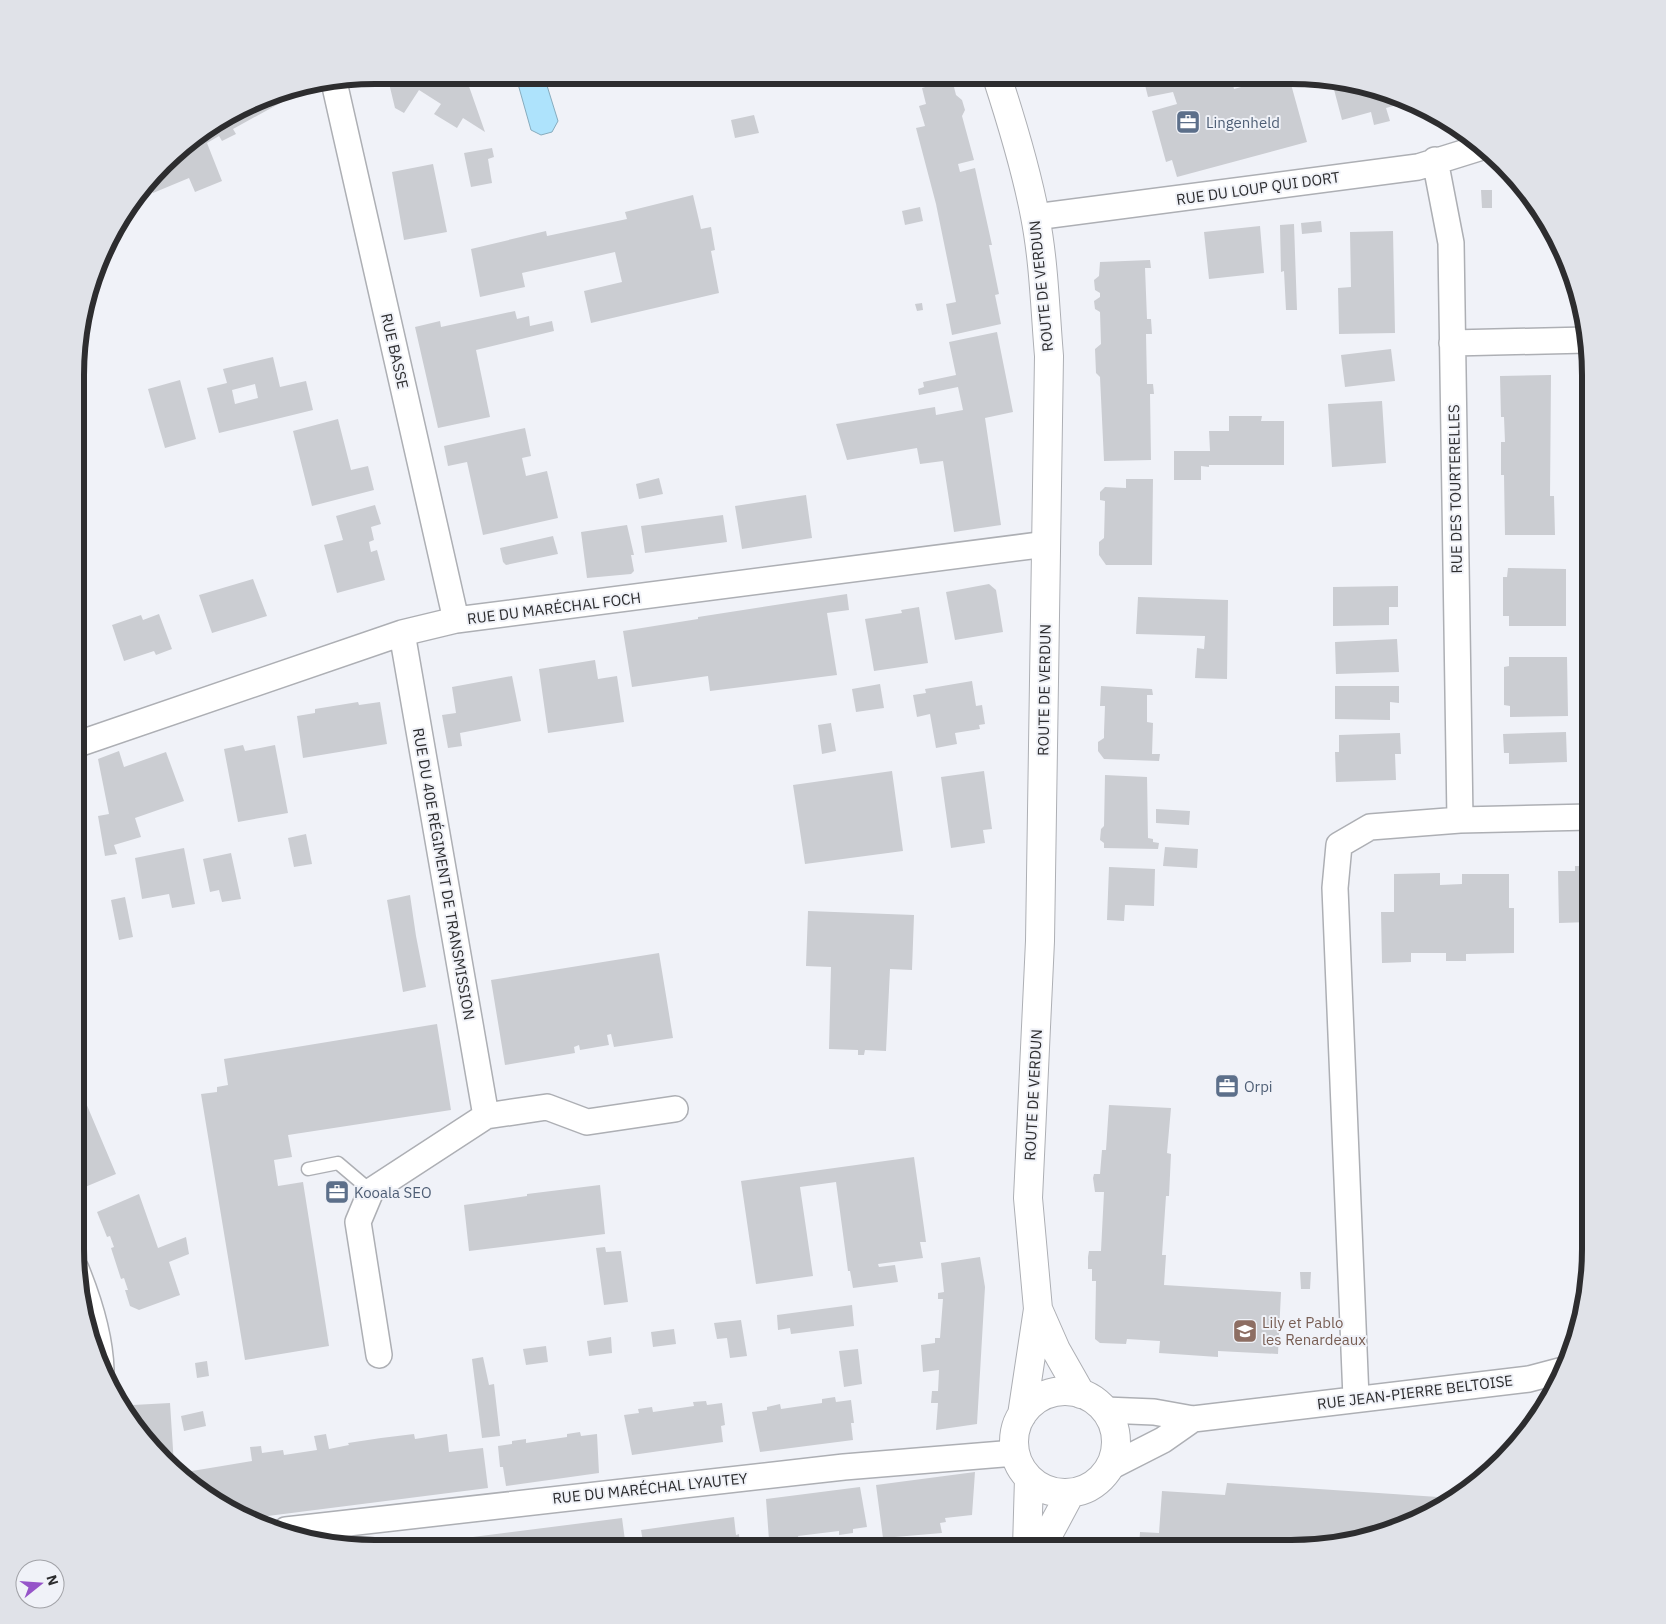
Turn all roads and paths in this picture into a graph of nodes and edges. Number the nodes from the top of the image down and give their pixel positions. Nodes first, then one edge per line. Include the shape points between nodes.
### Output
1 (999, 84) edge
2 (335, 86) edge
3 (1475, 149) edge
4 (1435, 160) junction
5 (1035, 218) junction
6 (1580, 340) edge
7 (1452, 343) junction
8 (1047, 544) junction
9 (456, 620) junction
10 (402, 632) junction
11 (84, 742) edge
12 (1582, 817) edge
13 (1460, 820) junction
14 (675, 1109) dead end
15 (486, 1116) junction
16 (308, 1169) dead end
17 (371, 1191) junction
18 (1038, 1309) junction
19 (379, 1356) dead end
20 (1555, 1372) edge
21 (1081, 1394) junction
22 (1356, 1398) junction
23 (1105, 1410) junction
24 (1022, 1415) junction
25 (1193, 1419) junction
26 (1015, 1452) junction
27 (1110, 1467) junction
28 (1029, 1478) junction
29 (1070, 1494) junction
30 (296, 1529) edge
31 (1027, 1540) edge
32 (1045, 1540) edge

1 - 5 main road, ROUTE DE VERDUN via 1019,146
2 - 9 street, RUE BASSE
3 - 4 street, RUE DU LOUP QUI DORT
4 - 5 street, RUE DU LOUP QUI DORT via 1418,166
4 - 7 street, RUE DES TOURTERELLES via 1451,243
5 - 8 main road, ROUTE DE VERDUN via 1049,356
6 - 7 street
7 - 13 street, RUE DES TOURTERELLES
8 - 9 street, RUE DU MARÉCHAL FOCH
8 - 18 main road, ROUTE DE VERDUN via 1040,941 1028,1198
9 - 10 street, RUE DU MARÉCHAL FOCH
10 - 11 street, RUE DU MARÉCHAL FOCH
10 - 15 street, RUE DU 40E RÉGIMENT DE TRANSMISSION
12 - 13 street
13 - 22 street via 1370,827 1339,845 1335,888
14 - 15 street via 587,1122 547,1107
15 - 17 street
16 - 17 lane via 338,1163
17 - 19 street via 358,1222
18 - 21 main road, ROUTE DE VERDUN
18 - 24 main road, ROUTE DE VERDUN
20 - 22 street, RUE JEAN-PIERRE BELTOISE via 1529,1379
21 - 23 main road
21 - 24 main road via 1056,1392 1041,1397
22 - 25 street, RUE JEAN-PIERRE BELTOISE
23 - 25 street via 1154,1412
23 - 27 main road via 1116,1435 1116,1451
24 - 26 main road via 1014,1436
25 - 27 street via 1163,1440
26 - 28 main road via 1020,1467
26 - 30 street, RUE DU MARÉCHAL LYAUTEY via 844,1466
27 - 29 main road via 1100,1480
28 - 29 main road via 1054,1493
28 - 31 main road
29 - 32 main road

